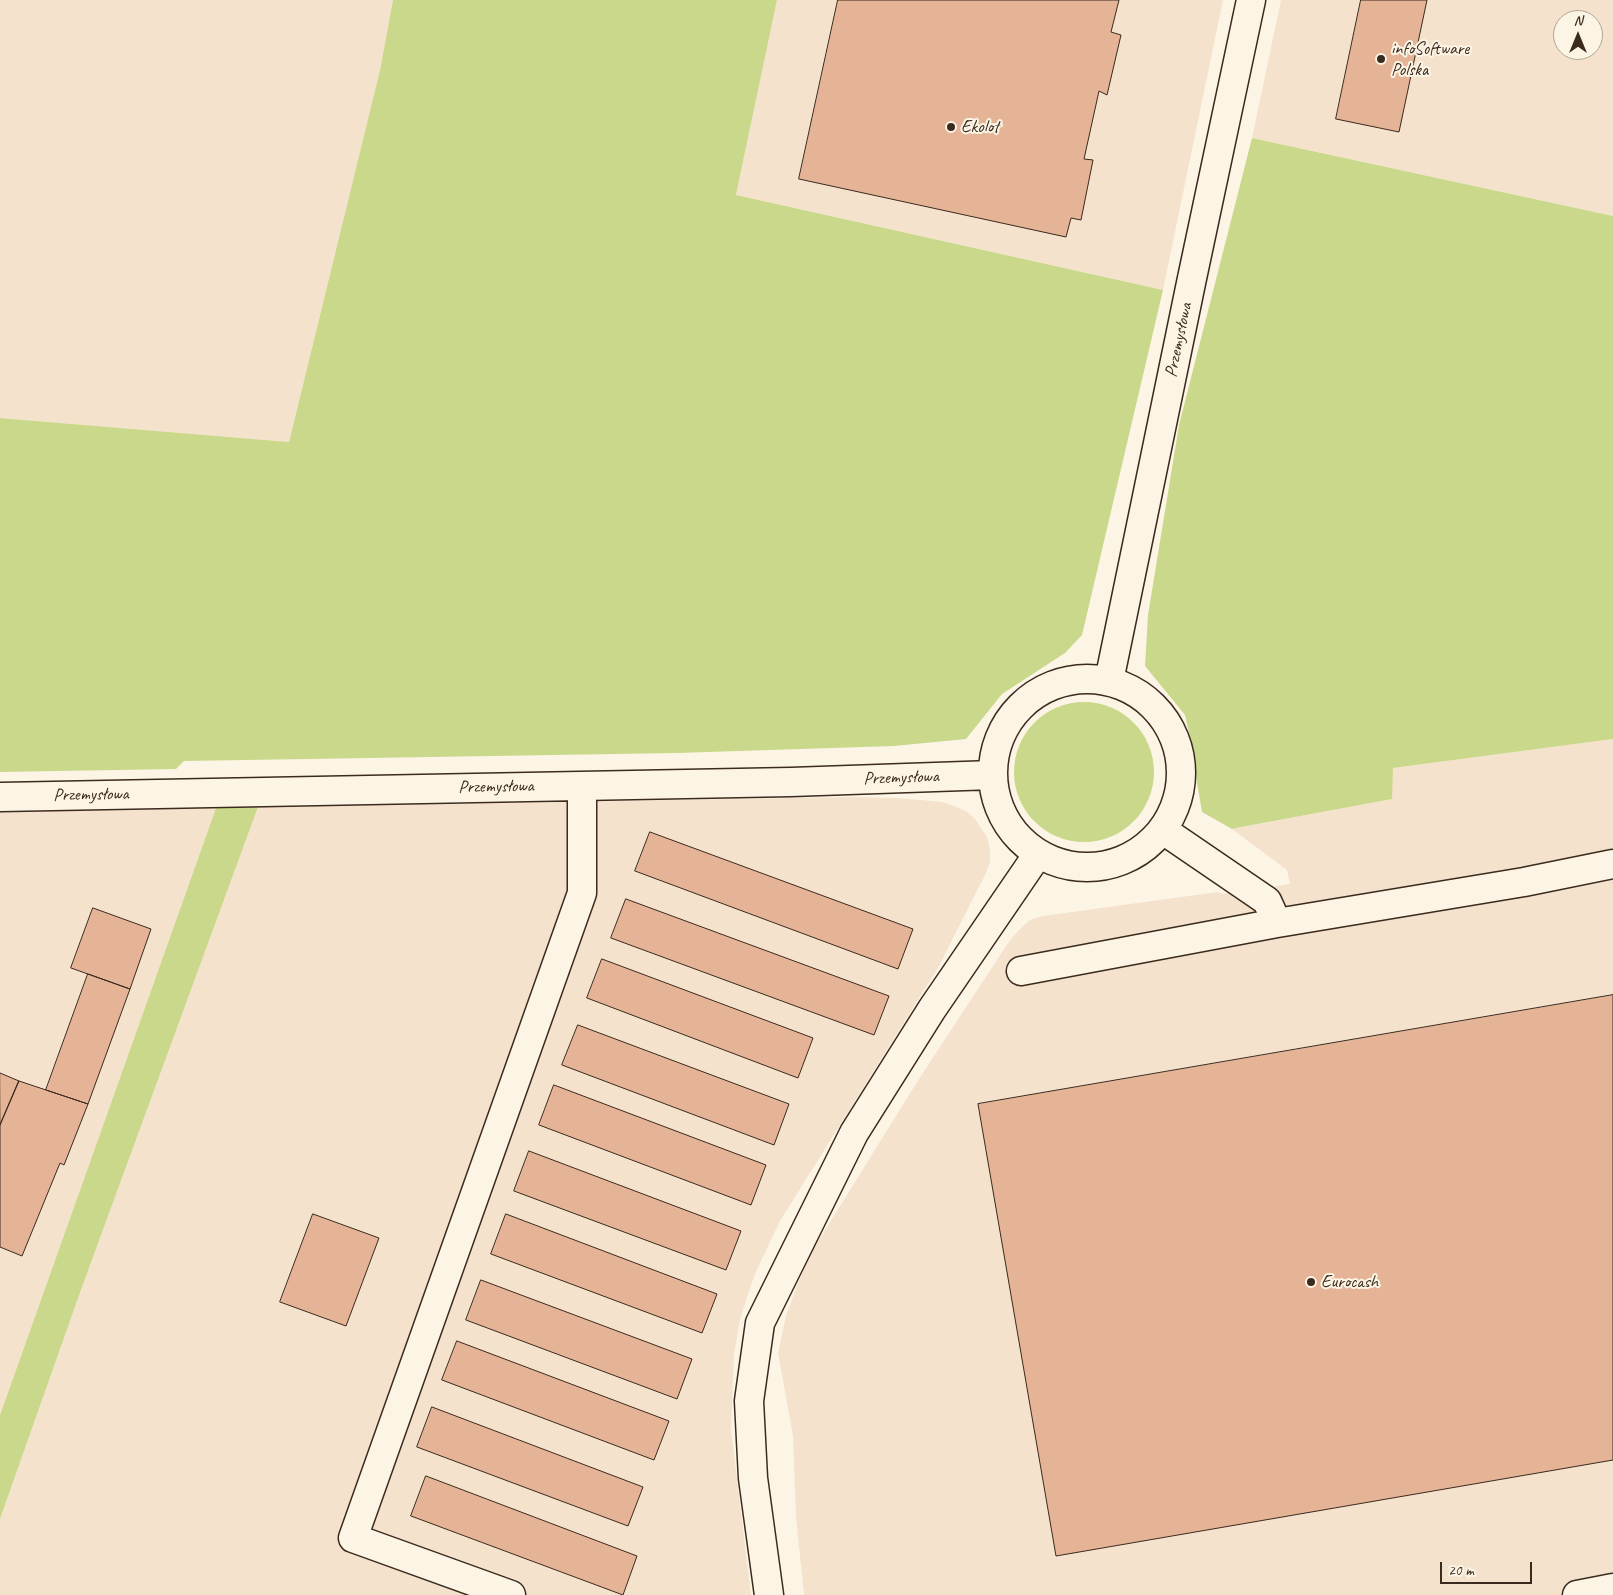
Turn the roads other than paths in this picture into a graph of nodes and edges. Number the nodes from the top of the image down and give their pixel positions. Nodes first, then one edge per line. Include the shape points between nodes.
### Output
1 (1251, 0) edge
2 (1109, 681) junction
3 (992, 775) junction
4 (582, 786) junction
5 (0, 797) edge
6 (1163, 830) junction
7 (1038, 854) junction
8 (1613, 864) edge
9 (1272, 912) junction
10 (1021, 971) dead end
11 (1613, 1588) edge
12 (511, 1595) edge
13 (769, 1595) edge
14 (1577, 1595) edge

1 - 2 street, Przemysłowa
2 - 3 street via 1080,679 1052,685 1028,700 1008,721 996,747
2 - 6 street via 1138,693 1161,714 1176,741 1181,780 1177,803
3 - 4 street, Przemysłowa
3 - 7 street via 998,806 1014,833
4 - 5 street, Przemysłowa
4 - 12 street via 582,893 353,1538
6 - 7 street via 1143,850 1118,862 1091,868 1063,864
6 - 9 street
7 - 13 street via 932,1009 854,1133 760,1323 749,1400 753,1478
8 - 9 street via 1524,882
9 - 10 street
11 - 14 street

